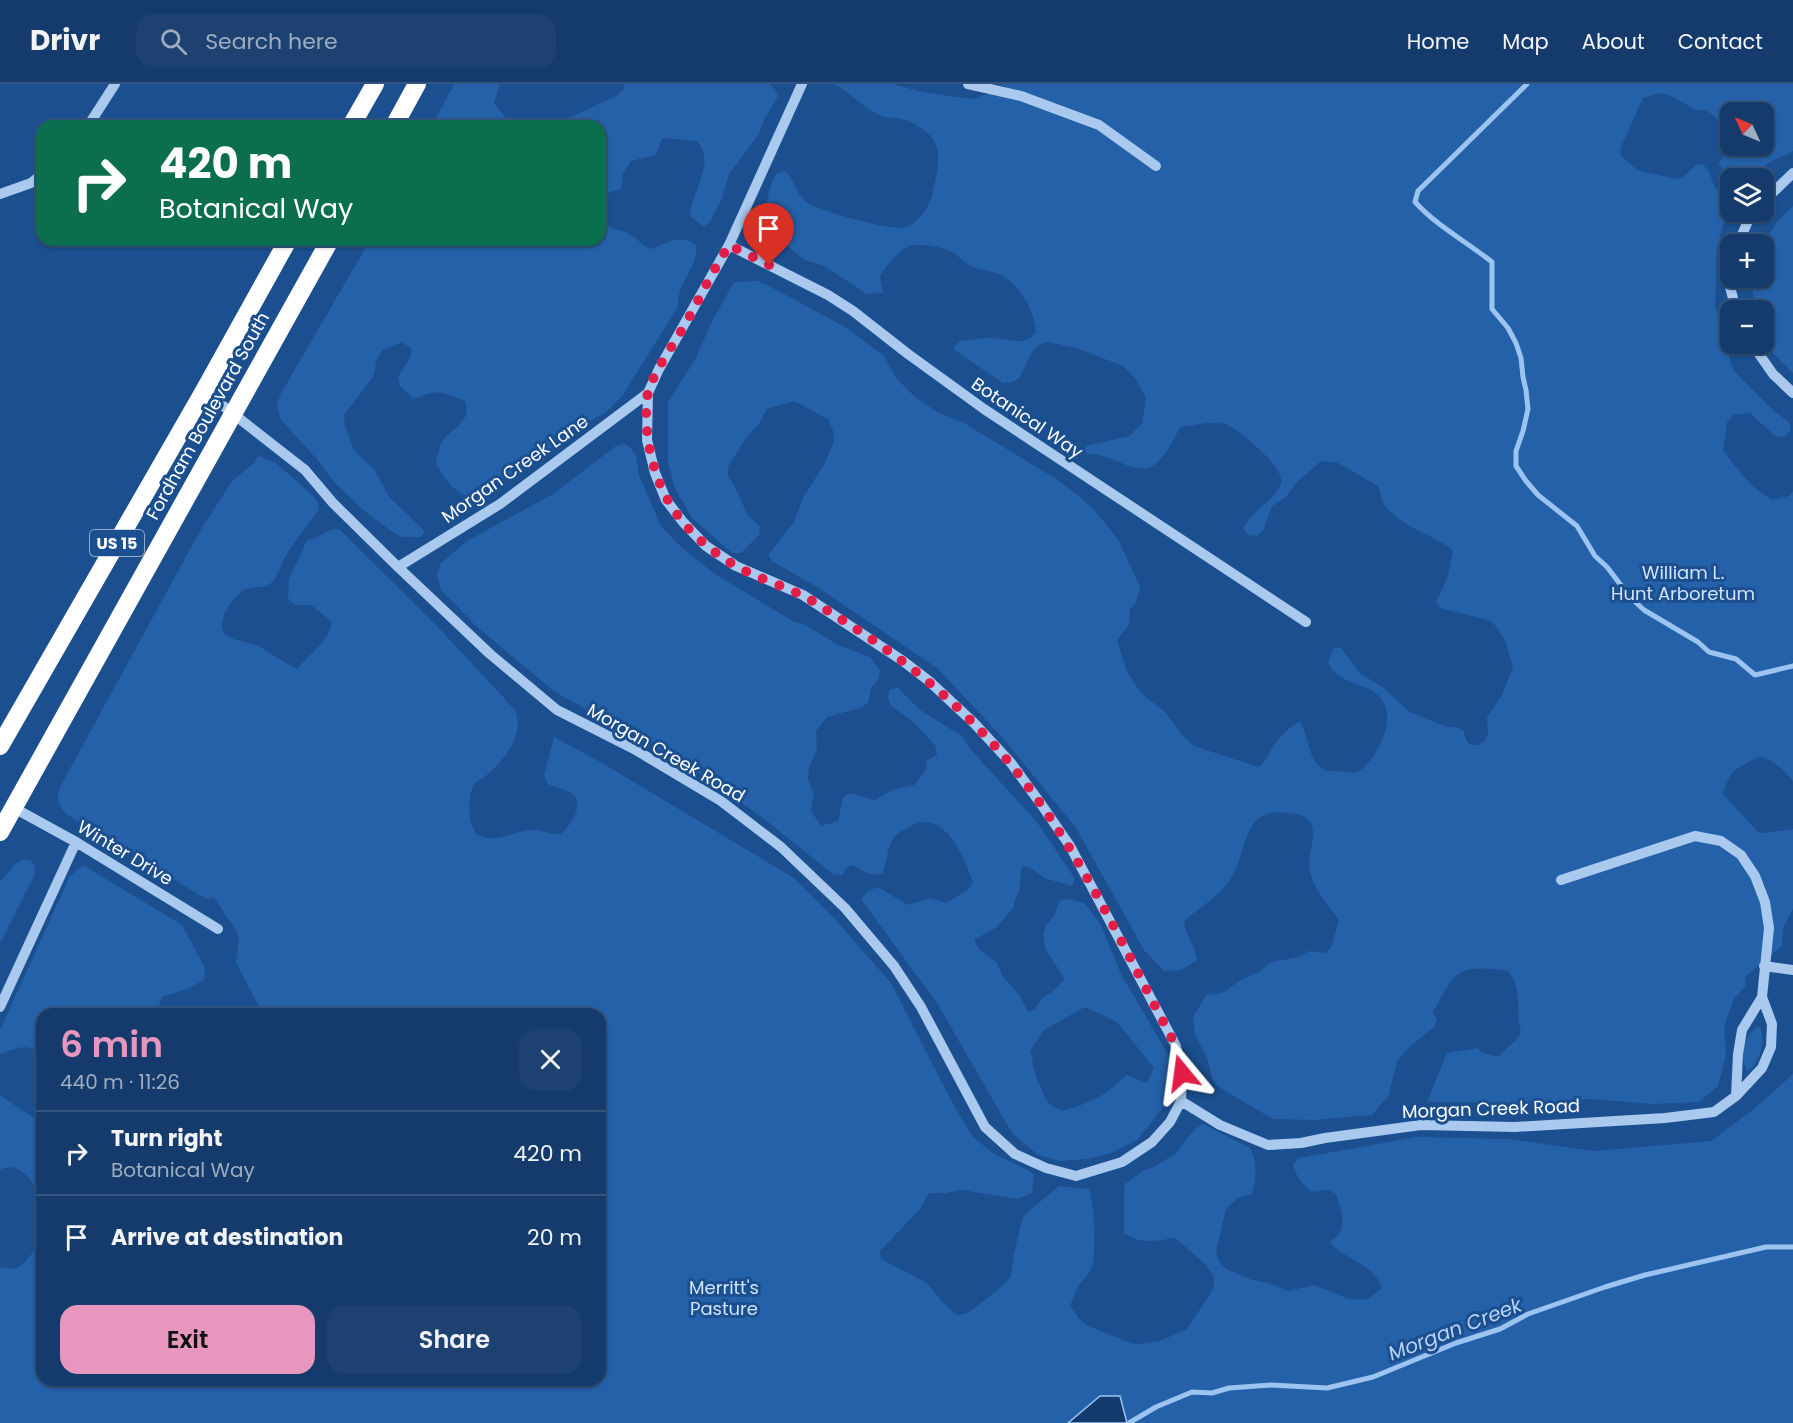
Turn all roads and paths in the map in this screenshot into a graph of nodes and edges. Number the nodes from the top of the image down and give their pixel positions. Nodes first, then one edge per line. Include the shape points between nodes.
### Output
1 (114, 84) edge
2 (375, 84) edge
3 (417, 84) edge
4 (801, 84) edge
5 (968, 84) edge
6 (92, 120) edge
7 (354, 120) edge
8 (397, 120) edge
9 (1156, 165) dead end
10 (1793, 173) edge
11 (36, 179) edge
12 (1774, 191) edge
13 (0, 194) edge
14 (729, 245) junction
15 (285, 246) edge
16 (327, 246) edge
17 (1759, 354) edge
18 (204, 391) junction
19 (648, 393) junction
20 (1793, 393) edge
21 (234, 413) junction
22 (398, 567) junction
23 (1306, 622) dead end
24 (0, 746) edge
25 (14, 808) junction
26 (0, 832) edge
27 (76, 842) junction
28 (1561, 880) dead end
29 (218, 929) dead end
30 (1764, 966) junction
31 (1793, 970) edge
32 (1762, 997) junction
33 (0, 1007) edge
34 (1736, 1096) junction
35 (1181, 1101) junction

1 - 6 street
2 - 7 highway
3 - 8 highway
4 - 14 street, Morgan Creek Road
5 - 9 street via 1021,96 1099,125
10 - 12 street
11 - 13 street
14 - 19 street, Morgan Creek Road
14 - 23 street, Botanical Way via 853,311 984,409
15 - 18 highway, Fordham Boulevard South / US 15
16 - 21 highway, Fordham Boulevard South / US 15
17 - 20 street
18 - 21 street, Morgan Creek Road
18 - 24 highway, Fordham Boulevard South / US 15
19 - 22 street, Morgan Creek Lane via 500,504
19 - 35 street, Morgan Creek Road via 647,440 655,473 666,500 706,546 736,566 803,595 858,630 920,675 974,723 1011,763 1070,846 1176,1046 1182,1073
21 - 22 street, Morgan Creek Road via 305,470
21 - 25 highway, Fordham Boulevard South / US 15
22 - 35 street, Morgan Creek Road via 490,654 557,710 634,749 721,801 781,847 845,908 894,966 921,1007 985,1127 1015,1154 1076,1176 1111,1166 1152,1142 1170,1122
25 - 26 highway, Fordham Boulevard South / US 15
25 - 27 street, Winter Drive
27 - 29 street, Winter Drive
27 - 33 street
28 - 30 street, Morgan Creek Road via 1695,836 1721,841 1749,865 1765,902 1769,928
30 - 31 street
30 - 32 street, Morgan Creek Road
32 - 34 street, Morgan Creek Road via 1742,1030
32 - 34 street, Morgan Creek Road via 1772,1024 1771,1047 1762,1068
34 - 35 street, Morgan Creek Road via 1714,1112 1665,1118 1515,1127 1421,1125 1268,1145 1220,1125

